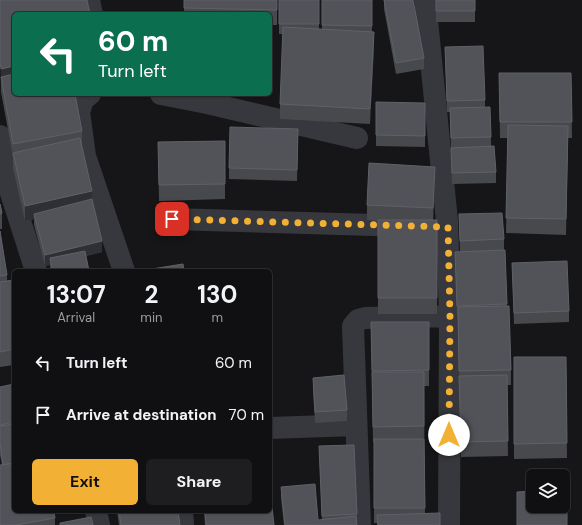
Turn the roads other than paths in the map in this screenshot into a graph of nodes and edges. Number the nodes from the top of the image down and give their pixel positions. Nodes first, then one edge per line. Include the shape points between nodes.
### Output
1 (89, 0) edge
2 (425, 0) edge
3 (92, 12) edge
4 (88, 96) edge
5 (170, 96) edge
6 (0, 136) edge
7 (357, 138) dead end
8 (172, 219) dead end
9 (448, 227) junction
10 (35, 269) edge
11 (123, 269) edge
12 (450, 316) junction
13 (356, 426) junction
14 (272, 428) edge
15 (96, 513) edge
16 (182, 513) edge
17 (99, 525) edge
18 (183, 525) edge
19 (360, 525) edge
20 (449, 525) edge

1 - 3 street
2 - 9 street
4 - 11 street via 79,112 85,156
5 - 7 street
6 - 10 street via 10,190
8 - 9 street
9 - 12 street
12 - 13 street via 358,320 353,326
12 - 20 street
13 - 14 street
13 - 19 street
15 - 17 street
16 - 18 street

